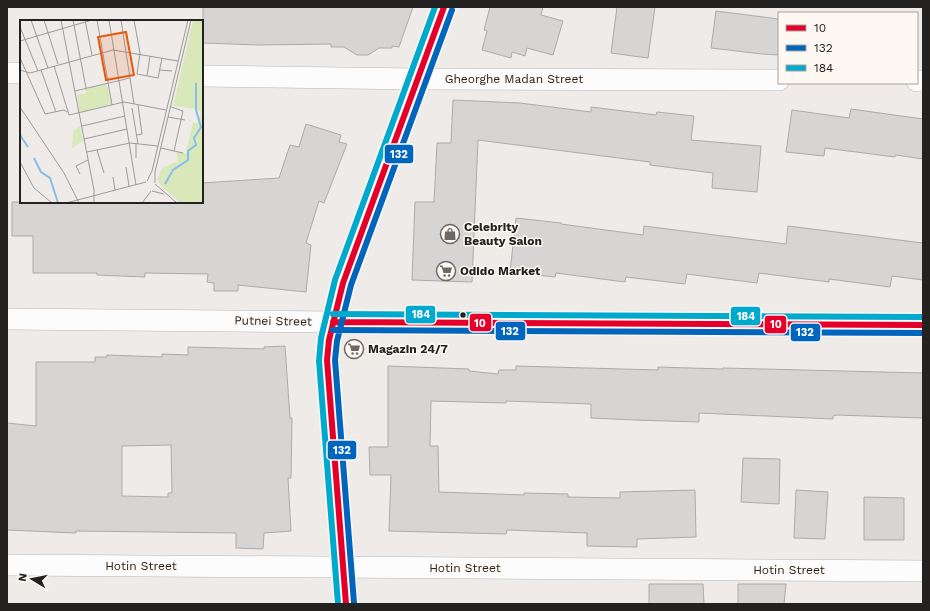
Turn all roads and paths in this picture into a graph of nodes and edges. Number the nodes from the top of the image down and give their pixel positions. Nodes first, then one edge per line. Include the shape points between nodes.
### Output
1 (444, 7) edge
2 (7, 73) edge
3 (20, 73) edge
4 (203, 76) edge
5 (418, 79) junction
6 (778, 80) edge
7 (7, 319) edge
8 (333, 322) junction
9 (923, 325) edge
10 (7, 565) edge
11 (343, 567) junction
12 (923, 571) edge
13 (346, 604) edge

1 - 5 street
2 - 3 street
4 - 5 street, Gheorghe Madan Street
5 - 6 street, Gheorghe Madan Street
5 - 8 street via 343,284
7 - 8 street, Putnei Street
8 - 9 street, Putnei Street
8 - 11 street via 327,360
10 - 11 street, Hotin Street
11 - 12 street, Hotin Street
11 - 13 street

